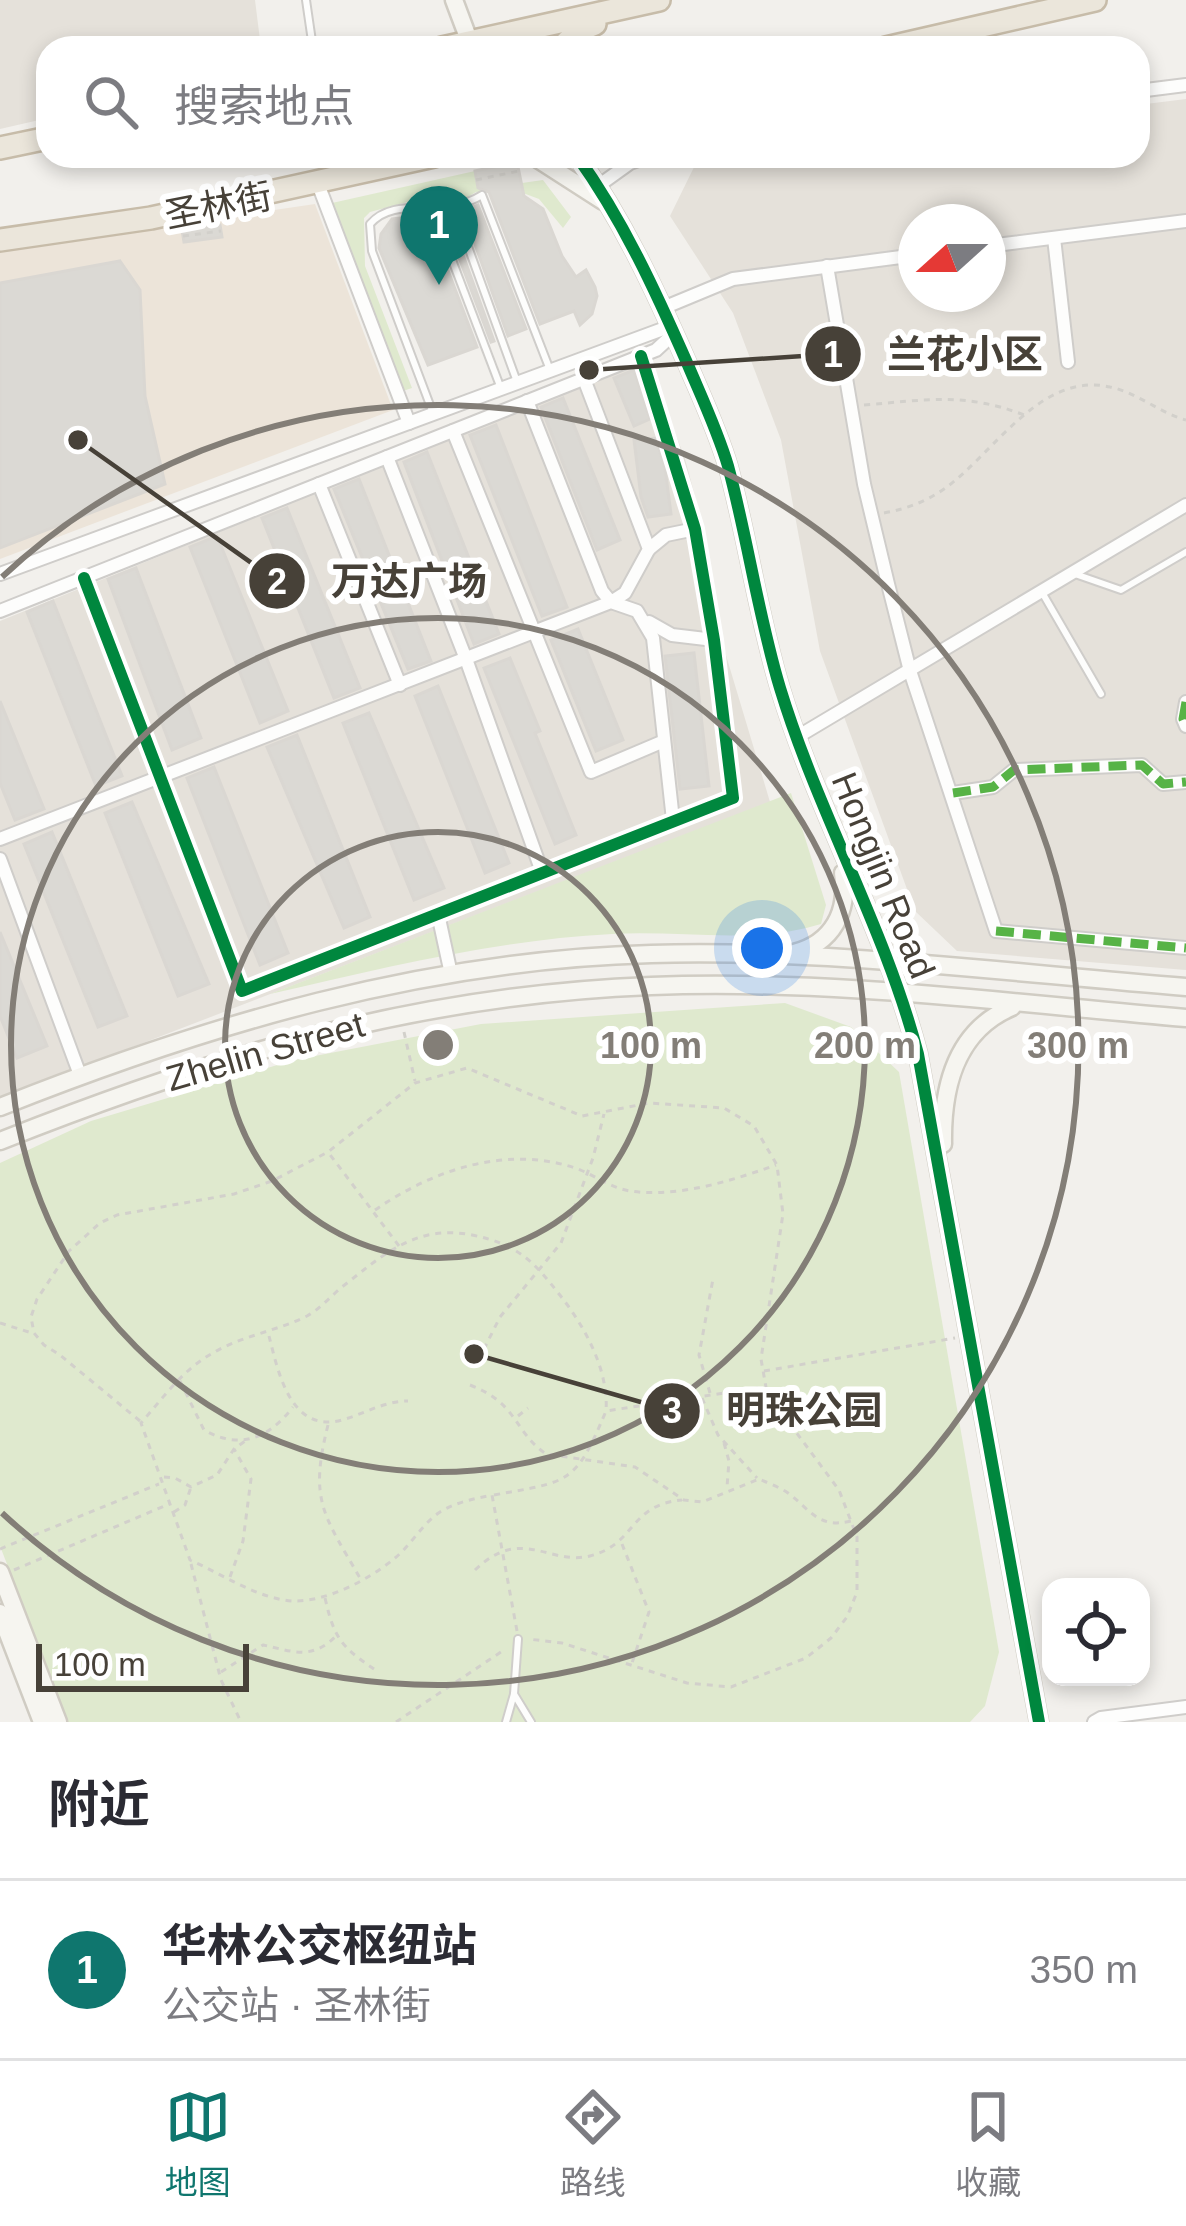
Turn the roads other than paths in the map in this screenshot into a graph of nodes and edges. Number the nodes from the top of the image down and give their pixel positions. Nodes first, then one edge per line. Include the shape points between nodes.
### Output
1 (306, 0) edge
2 (454, 0) edge
3 (659, 0) edge
4 (1095, 0) edge
5 (634, 7) junction
6 (311, 36) edge
7 (468, 36) edge
8 (514, 36) edge
9 (573, 36) edge
10 (938, 36) edge
11 (1186, 85) edge
12 (1150, 90) edge
13 (36, 140) edge
14 (0, 148) edge
15 (384, 168) edge
16 (556, 168) edge
17 (585, 168) edge
18 (623, 168) edge
19 (318, 184) junction
20 (598, 186) junction
21 (611, 207) junction
22 (454, 208) junction
23 (434, 210) junction
24 (1186, 221) edge
25 (1054, 238) junction
26 (0, 240) edge
27 (1006, 244) edge
28 (898, 257) edge
29 (827, 266) junction
30 (667, 317) junction
31 (640, 356) junction
32 (1068, 362) dead end
33 (550, 370) junction
34 (584, 379) junction
35 (517, 382) junction
36 (501, 388) junction
37 (527, 401) junction
38 (433, 413) junction
39 (409, 423) junction
40 (452, 431) junction
41 (387, 457) junction
42 (319, 484) junction
43 (1186, 506) edge
44 (695, 529) junction
45 (649, 549) junction
46 (1186, 552) edge
47 (1071, 573) junction
48 (0, 574) edge
49 (84, 578) junction
50 (631, 585) junction
51 (1041, 591) junction
52 (611, 602) junction
53 (0, 611) edge
54 (640, 615) junction
55 (532, 633) junction
56 (715, 640) junction
57 (466, 659) junction
58 (910, 671) junction
59 (400, 685) junction
60 (1101, 694) dead end
61 (1186, 702) edge
62 (1186, 726) edge
63 (797, 737) junction
64 (664, 741) junction
65 (160, 778) junction
66 (1186, 782) edge
67 (953, 794) junction
68 (673, 820) junction
69 (0, 839) edge
70 (839, 849) junction
71 (0, 859) edge
72 (542, 872) junction
73 (438, 914) junction
74 (1186, 948) edge
75 (785, 955) junction
76 (890, 963) junction
77 (451, 974) junction
78 (1186, 987) edge
79 (902, 995) junction
80 (1022, 1004) junction
81 (1186, 1018) edge
82 (80, 1075) junction
83 (0, 1107) edge
84 (0, 1141) edge
85 (944, 1199) junction
86 (1, 1574) edge
87 (0, 1613) edge
88 (518, 1639) road end
89 (514, 1694) junction
90 (1186, 1707) edge
91 (41, 1722) edge
92 (58, 1722) edge
93 (506, 1722) edge
94 (531, 1722) edge
95 (1039, 1722) edge
96 (1094, 1722) edge

1 - 6 lane
2 - 7 street
3 - 5 highway
4 - 10 highway
5 - 8 highway
5 - 9 highway
11 - 12 street
13 - 14 highway
15 - 19 highway, 圣林街
16 - 21 street
17 - 20 street, Hongjin Road
18 - 20 street
19 - 26 highway, 圣林街
19 - 39 street
20 - 21 street, Hongjin Road
21 - 30 street, Hongjin Road
22 - 23 lane
22 - 33 lane via 482,194
22 - 35 lane
23 - 36 lane
23 - 38 lane via 407,206 378,215 368,236
24 - 25 street
25 - 27 street
25 - 32 street
28 - 29 street
29 - 30 street via 734,279
29 - 58 street via 872,516
30 - 31 street via 668,339
30 - 33 street
30 - 63 street, Hongjin Road via 727,463
31 - 34 street
31 - 44 street
33 - 35 street
34 - 37 street
34 - 45 street
35 - 36 street
36 - 38 street
37 - 40 street
37 - 52 street
38 - 39 street
39 - 48 street
40 - 41 street
40 - 55 street
41 - 42 street
41 - 57 street
42 - 49 street
42 - 59 street
43 - 47 street
44 - 45 street via 666,535
44 - 56 street
45 - 50 street
46 - 47 lane via 1120,590
47 - 51 street
49 - 53 street
49 - 65 street
50 - 52 street
50 - 54 street
51 - 58 street
51 - 60 lane
52 - 54 street
52 - 55 street
54 - 56 street via 672,635
54 - 64 street via 653,638
55 - 57 street
55 - 64 street via 591,772
56 - 68 street via 733,798
57 - 59 street
57 - 72 street
58 - 63 street
58 - 67 street
59 - 65 street
61 - 62 street
63 - 70 street, Hongjin Road
64 - 68 street
65 - 69 street
65 - 73 street via 242,992
66 - 67 street via 1162,784 1142,765 1014,770 993,787
67 - 74 street via 996,931
68 - 72 street
70 - 75 street via 847,900 833,928 814,946
70 - 76 street, Hongjin Road
71 - 82 street
72 - 73 street
73 - 77 street
75 - 76 street, Zhelin Street
75 - 77 street, Zhelin Street via 567,958
76 - 78 street, Zhelin Street
76 - 79 street, Hongjin Road
77 - 82 street, Zhelin Street via 300,1004
79 - 80 street, Zhelin Street
79 - 84 street, Zhelin Street via 649,986 402,1015 227,1057
79 - 85 street, Hongjin Road
80 - 81 street, Zhelin Street
80 - 85 street via 971,1034 949,1076
82 - 83 street, Zhelin Street
85 - 95 street, Hongjin Road
86 - 92 street
87 - 91 street
88 - 89 lane
89 - 93 lane
89 - 94 lane
90 - 96 street

